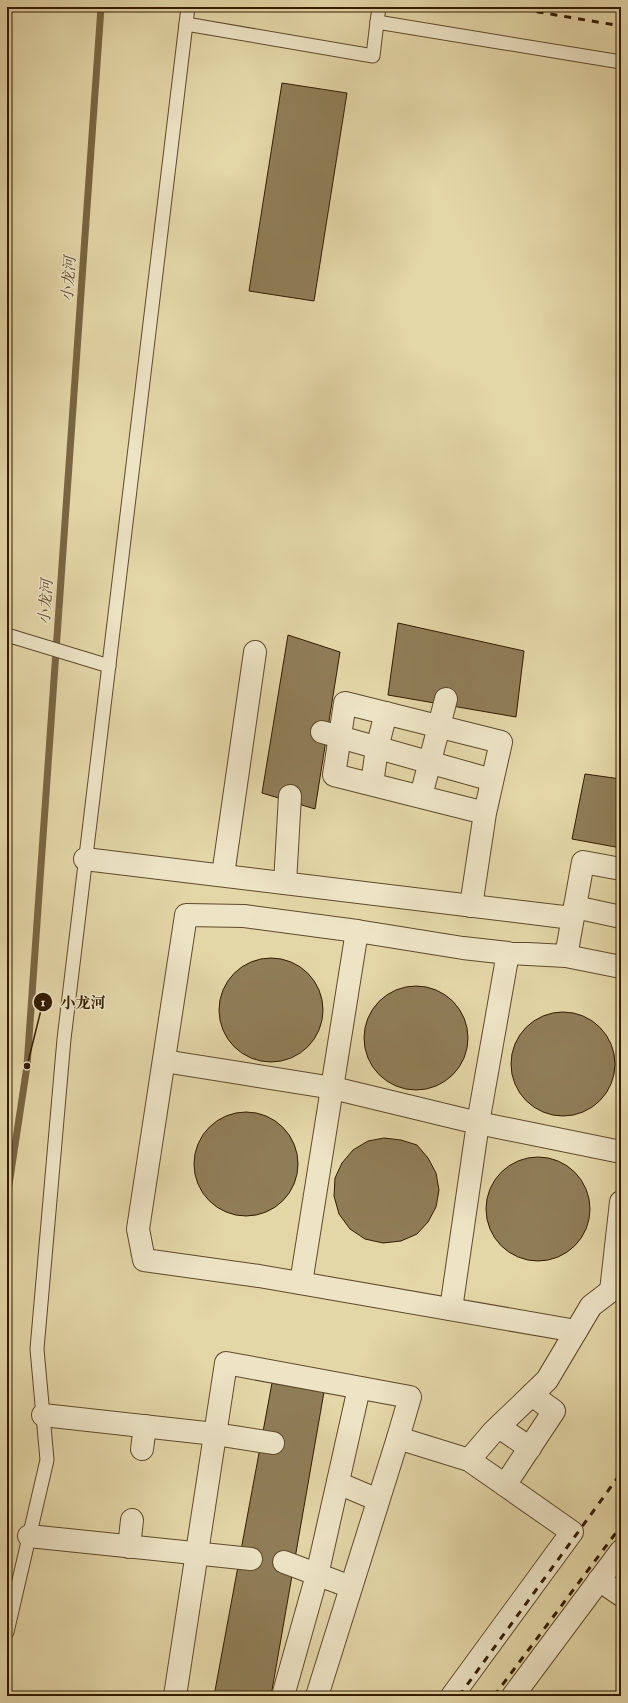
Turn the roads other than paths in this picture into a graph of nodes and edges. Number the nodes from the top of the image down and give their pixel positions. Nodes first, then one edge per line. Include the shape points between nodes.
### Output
1 (188, 7) edge
2 (379, 7) edge
3 (377, 22) junction
4 (186, 24) junction
5 (621, 62) edge
6 (10, 636) edge
7 (255, 652) dead end
8 (109, 666) junction
9 (446, 699) dead end
10 (386, 713) junction
11 (438, 726) junction
12 (331, 735) junction
13 (377, 748) junction
14 (429, 762) junction
15 (492, 780) junction
16 (372, 784) junction
17 (290, 796) dead end
18 (421, 796) junction
19 (485, 813) junction
20 (85, 859) junction
21 (621, 869) edge
22 (222, 876) junction
23 (285, 883) junction
24 (471, 906) junction
25 (574, 913) junction
26 (621, 917) edge
27 (357, 931) junction
28 (508, 953) junction
29 (566, 956) junction
30 (620, 964) edge
31 (164, 1062) junction
32 (333, 1088) junction
33 (478, 1123) junction
34 (621, 1152) edge
35 (621, 1202) edge
36 (301, 1283) junction
37 (616, 1287) edge
38 (451, 1309) junction
39 (576, 1331) junction
40 (359, 1388) junction
41 (532, 1395) junction
42 (43, 1415) junction
43 (145, 1426) junction
44 (499, 1427) junction
45 (215, 1434) junction
46 (398, 1438) junction
47 (273, 1442) dead end
48 (530, 1448) junction
49 (142, 1449) dead end
50 (468, 1460) junction
51 (338, 1484) junction
52 (504, 1485) junction
53 (378, 1500) junction
54 (132, 1520) dead end
55 (29, 1536) junction
56 (129, 1547) junction
57 (621, 1550) edge
58 (197, 1554) junction
59 (251, 1559) dead end
60 (284, 1562) dead end
61 (317, 1575) junction
62 (599, 1580) junction
63 (351, 1587) junction
64 (621, 1595) edge
65 (7, 1632) edge
66 (293, 1660) junction
67 (325, 1670) junction
68 (175, 1696) edge
69 (283, 1696) edge
70 (317, 1696) edge
71 (452, 1696) edge
72 (513, 1696) edge

1 - 4 lane
2 - 3 lane
3 - 4 lane via 373,56
3 - 5 lane
4 - 8 lane
6 - 8 lane
7 - 22 street
8 - 20 lane
9 - 11 street
10 - 11 street
10 - 12 street via 346,703
10 - 13 street
11 - 14 street
11 - 15 street via 501,742
12 - 13 street
12 - 16 street via 334,774
13 - 14 street
13 - 16 street
14 - 15 street
14 - 18 street
15 - 19 street
16 - 18 street
17 - 23 street
18 - 19 street
19 - 24 street
20 - 22 street
20 - 42 lane via 64,1039 37,1349
21 - 25 street via 583,862
22 - 23 street
23 - 24 street
24 - 25 street
25 - 26 street
25 - 29 street
27 - 28 street
27 - 31 street via 244,916 186,915
27 - 32 street
28 - 29 street
28 - 33 street
29 - 30 street
31 - 32 street
31 - 36 street via 138,1229 144,1260
32 - 33 street
32 - 36 street
33 - 34 street
33 - 38 street
35 - 37 street
36 - 38 street
37 - 39 street via 591,1306
38 - 39 street
39 - 41 street via 547,1380
40 - 45 street via 226,1363
40 - 46 street via 410,1397
40 - 51 street
41 - 44 street
41 - 48 street via 554,1411
42 - 43 street
42 - 55 lane via 47,1460
43 - 45 street
43 - 49 street
44 - 48 street
44 - 50 street
45 - 47 street
45 - 58 street
46 - 50 street
46 - 53 street
48 - 52 street
50 - 52 street
51 - 53 street
51 - 61 street
52 - 71 street via 572,1532
53 - 63 street
54 - 56 street
55 - 56 street
55 - 65 lane
56 - 58 street
57 - 62 street
58 - 59 street
58 - 68 street
60 - 61 street
61 - 63 street
61 - 66 street
62 - 64 street
62 - 72 street
63 - 67 street
66 - 67 street
66 - 69 street
67 - 70 street

